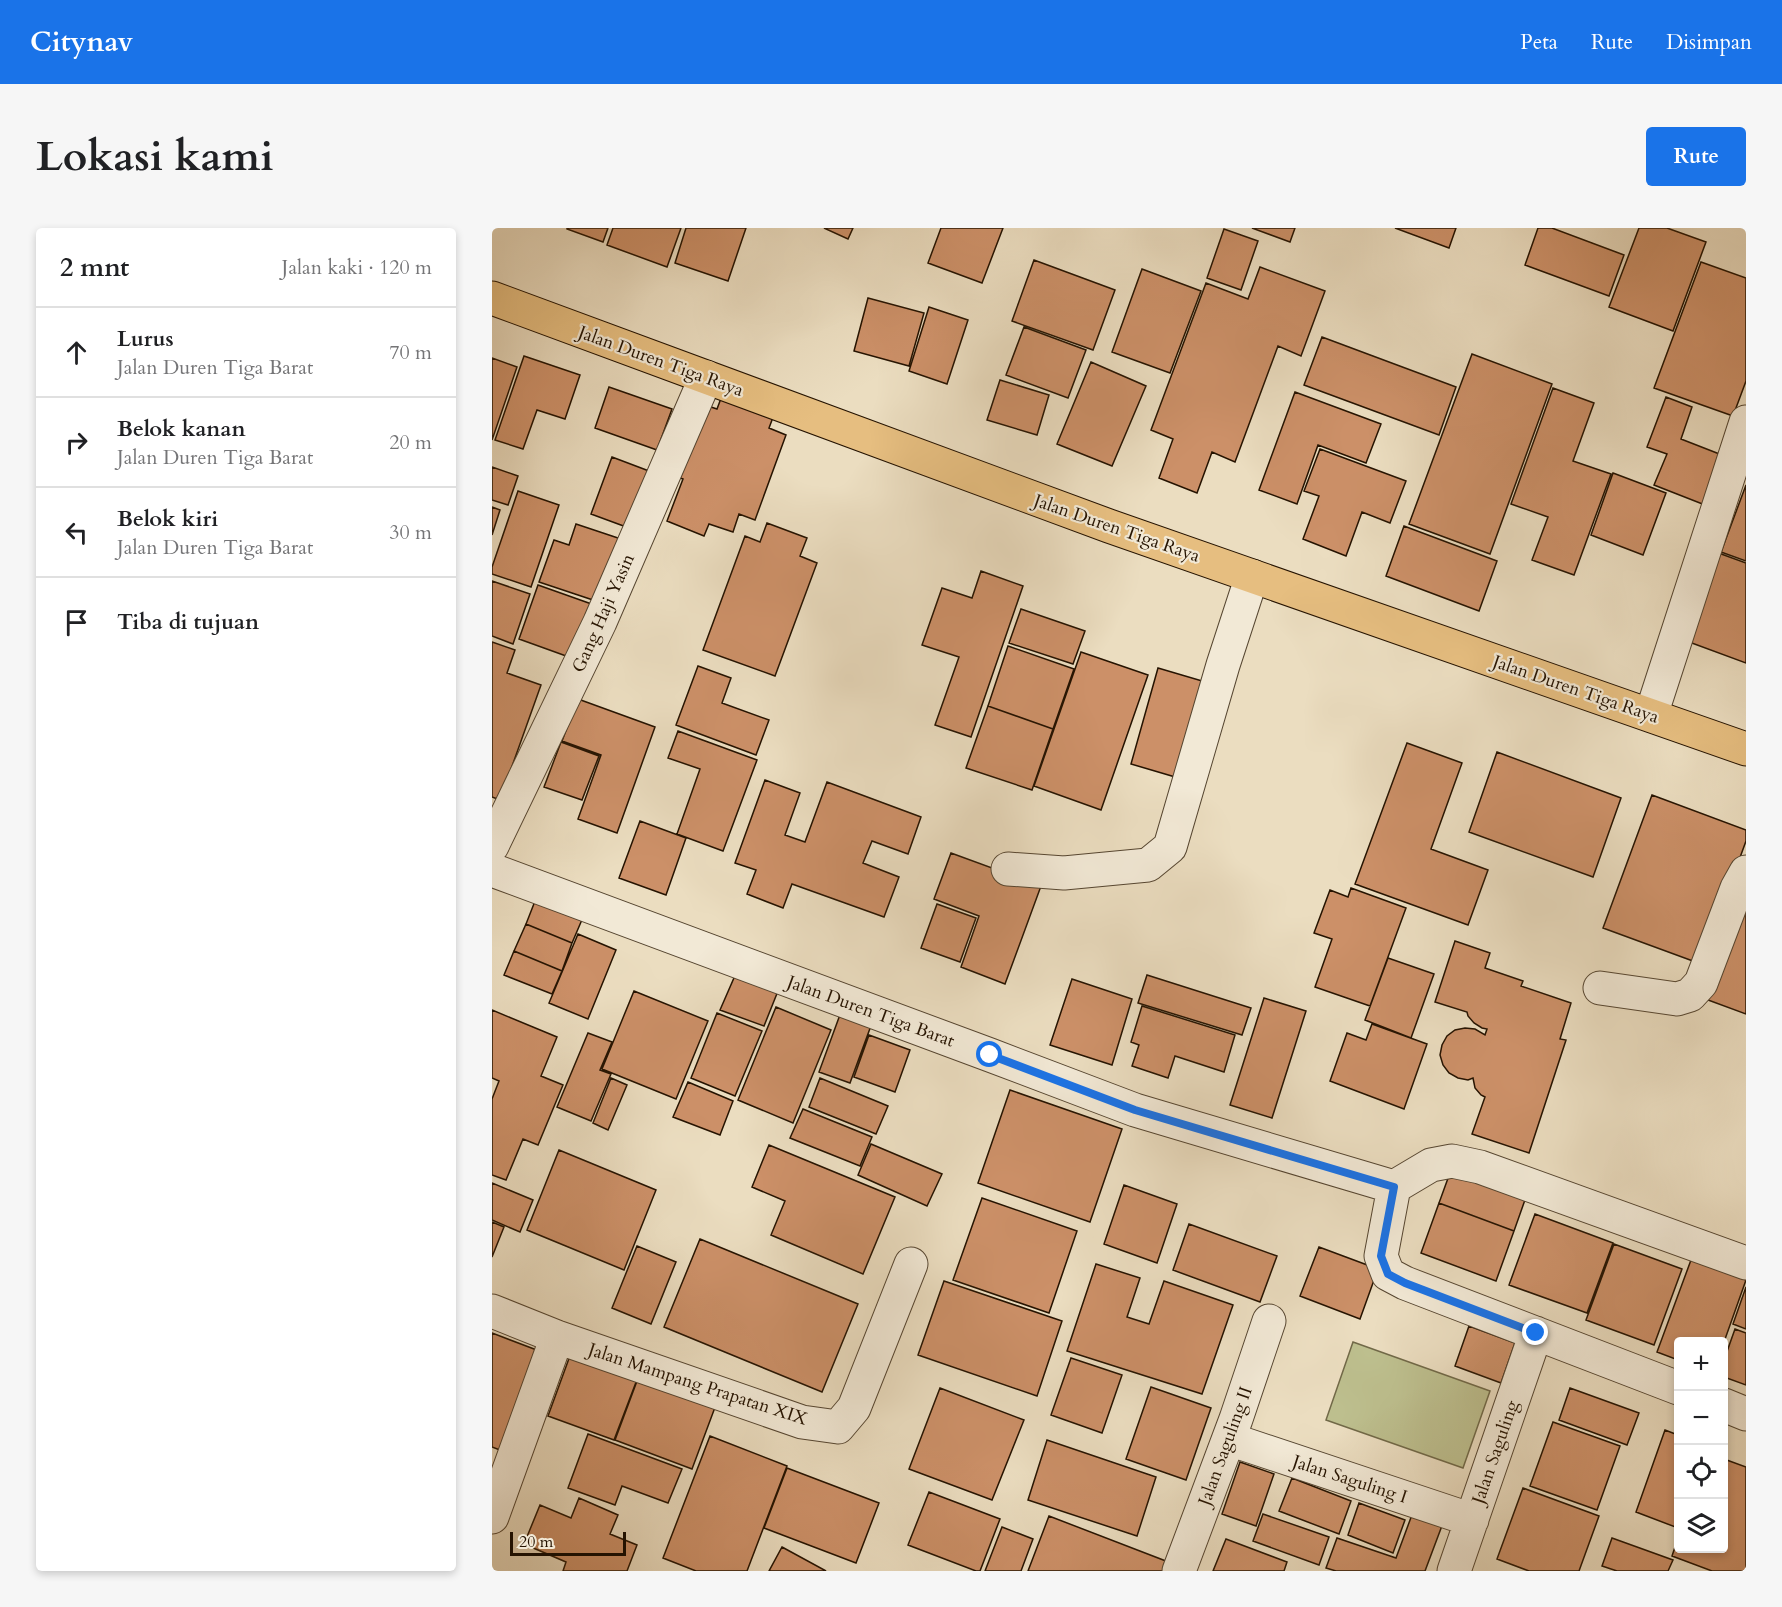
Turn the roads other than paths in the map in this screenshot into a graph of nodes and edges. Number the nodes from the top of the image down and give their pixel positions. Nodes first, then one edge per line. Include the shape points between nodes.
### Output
1 (492, 298) edge
2 (706, 377) junction
3 (1746, 422) edge
4 (1252, 576) junction
5 (1651, 715) junction
6 (1746, 749) edge
7 (492, 846) edge
8 (1008, 869) dead end
9 (492, 870) edge
10 (1746, 872) edge
11 (1600, 988) dead end
12 (1394, 1187) junction
13 (1746, 1263) edge
14 (911, 1264) dead end
15 (492, 1311) edge
16 (1269, 1321) dead end
17 (1536, 1333) junction
18 (556, 1337) junction
19 (1674, 1386) edge
20 (1728, 1407) edge
21 (1746, 1414) edge
22 (1229, 1439) junction
23 (492, 1517) edge
24 (1472, 1520) junction
25 (1179, 1571) edge
26 (1454, 1571) edge

1 - 2 main road, Jalan Duren Tiga Raya
2 - 4 main road, Jalan Duren Tiga Raya
2 - 7 street, Gang Haji Yasin via 600,622
3 - 5 street
4 - 5 main road, Jalan Duren Tiga Raya
4 - 8 street via 1170,848 1148,866 1064,873
5 - 6 main road, Jalan Duren Tiga Raya
9 - 12 street, Jalan Duren Tiga Barat via 1135,1110
10 - 11 street via 1701,983 1690,996 1677,999
12 - 13 street via 1431,1165 1452,1161 1480,1167
12 - 17 street via 1381,1256 1388,1274
14 - 18 street, Jalan Mampang Prapatan XIX via 854,1408 838,1427 802,1422
15 - 18 street, Jalan Mampang Prapatan XIX
16 - 22 street, Jalan Saguling II
17 - 19 street
17 - 24 street, Jalan Saguling
18 - 23 street
20 - 21 street
22 - 24 street, Jalan Saguling I
22 - 25 street, Jalan Saguling II
24 - 26 street, Jalan Saguling

